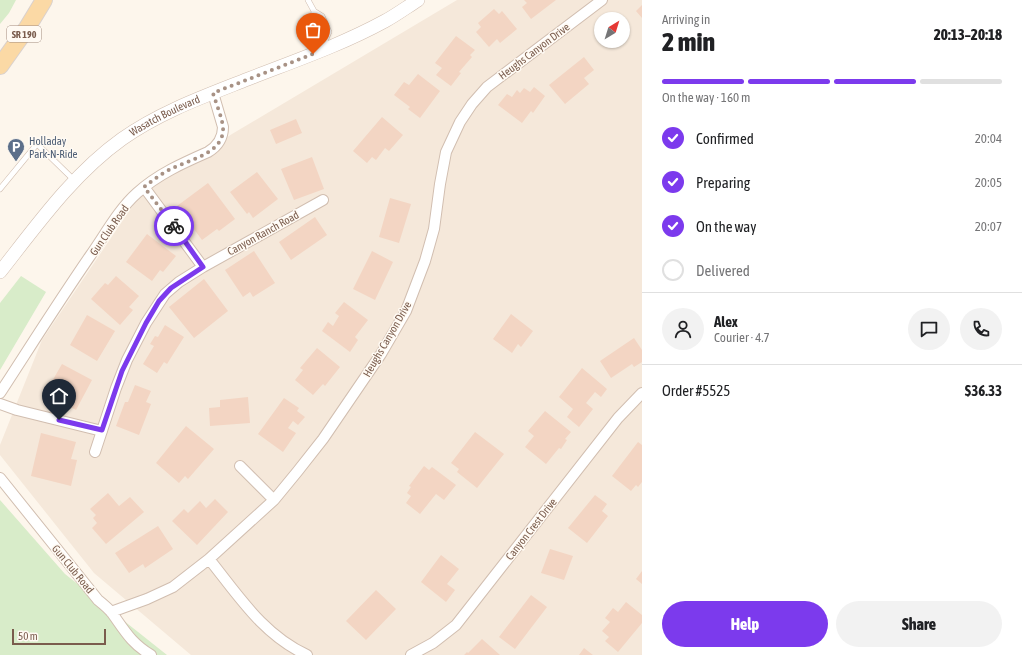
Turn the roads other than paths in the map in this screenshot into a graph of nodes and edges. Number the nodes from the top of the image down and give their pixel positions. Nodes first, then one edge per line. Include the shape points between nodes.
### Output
1 (44, 0) edge
2 (308, 0) edge
3 (418, 0) edge
4 (602, 0) edge
5 (314, 11) junction
6 (326, 45) junction
7 (0, 66) edge
8 (213, 93) junction
9 (74, 181) junction
10 (144, 187) junction
11 (0, 189) edge
12 (323, 200) dead end
13 (203, 267) junction
14 (0, 272) edge
15 (642, 393) edge
16 (0, 394) edge
17 (0, 404) edge
18 (102, 430) junction
19 (95, 452) dead end
20 (240, 466) dead end
21 (0, 478) edge
22 (274, 500) junction
23 (209, 559) junction
24 (111, 612) junction
25 (151, 655) edge
26 (306, 655) edge
27 (411, 655) edge

1 - 7 main road, SR 190
2 - 5 lane
3 - 6 street, Wasatch Boulevard via 385,21
4 - 22 street, Heughs Canyon Drive via 487,87 460,122 446,152 434,229 406,311 381,354 323,439
5 - 6 lane via 312,20
5 - 6 lane via 322,16 329,32
6 - 8 street, Wasatch Boulevard
8 - 9 street, Wasatch Boulevard via 161,115 135,130 88,166
8 - 10 street, Gun Club Road via 223,126 220,142 213,149 168,171
9 - 11 lane via 37,144
9 - 14 street, Wasatch Boulevard
10 - 13 street
10 - 16 street, Gun Club Road via 118,216
12 - 13 street, Canyon Ranch Road
13 - 18 street, Canyon Ranch Road via 171,288 159,301 122,371
15 - 27 street, Canyon Crest Drive via 618,418 456,625 433,643
17 - 18 street
18 - 19 street, Canyon Ranch Road
20 - 22 street
21 - 24 street, Gun Club Road via 98,600
22 - 23 street, Heughs Canyon Drive
23 - 24 street, Heughs Canyon Drive via 173,587
23 - 26 street via 266,628 285,644
24 - 25 street, Gun Club Road via 126,635

